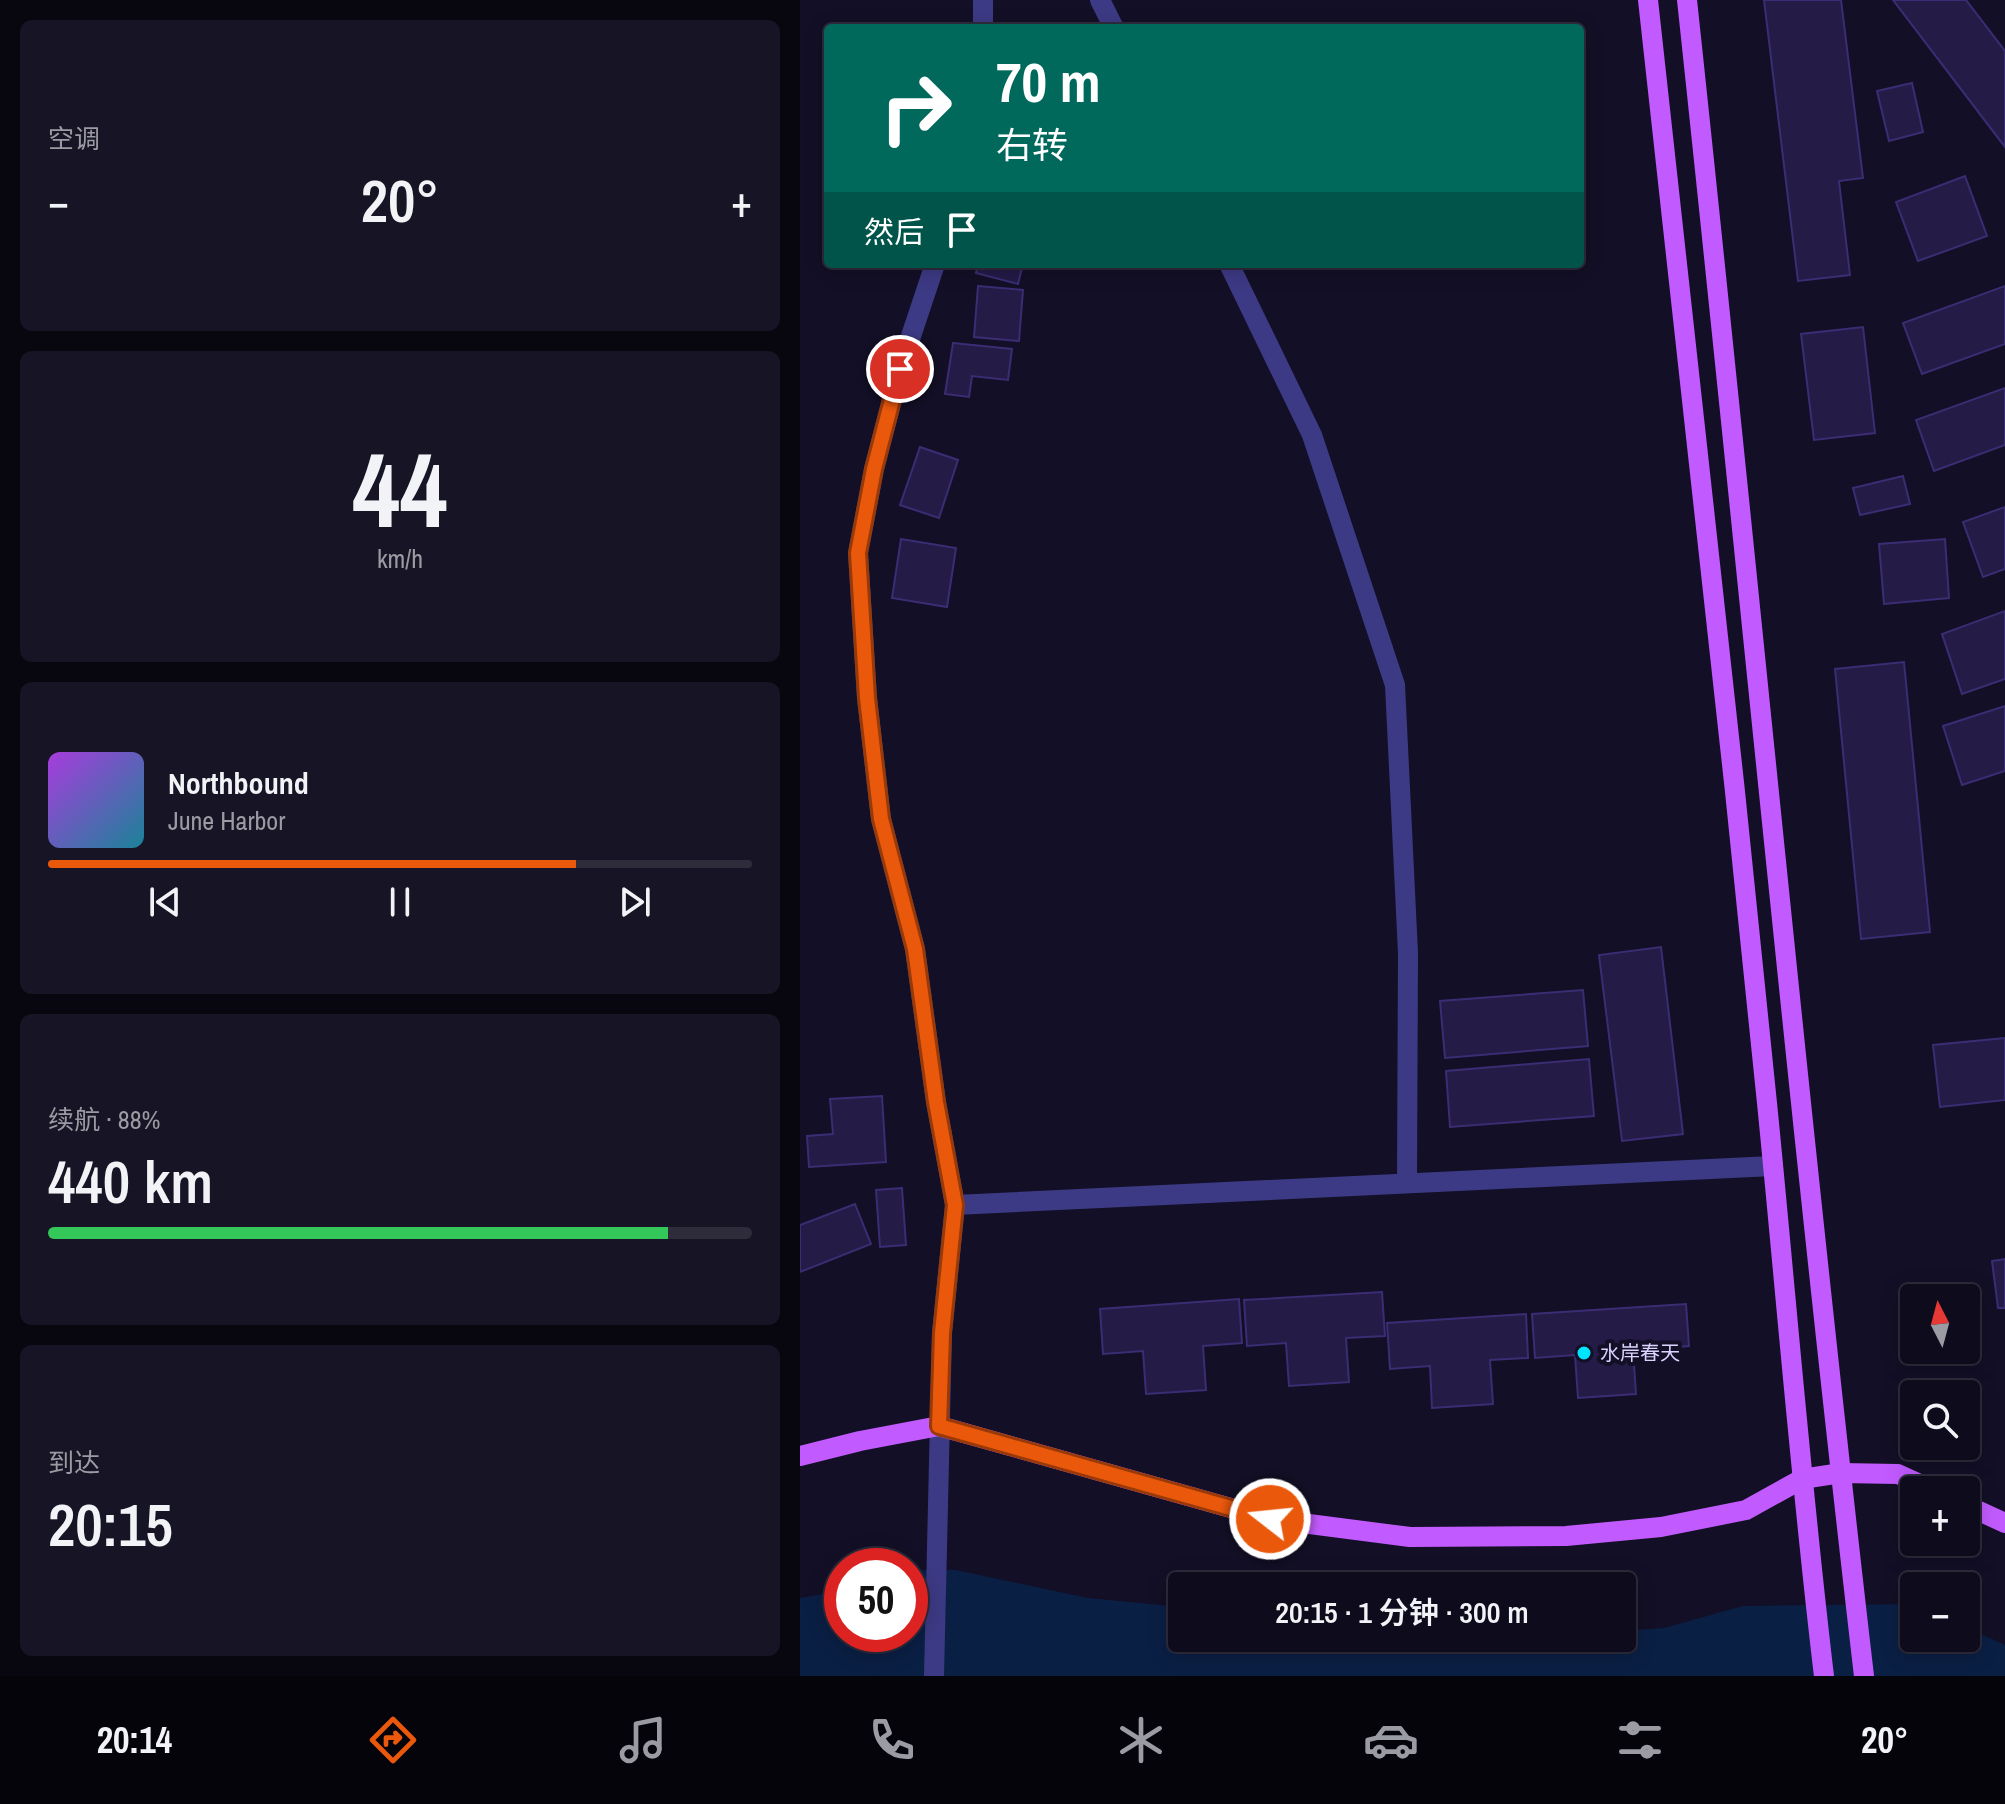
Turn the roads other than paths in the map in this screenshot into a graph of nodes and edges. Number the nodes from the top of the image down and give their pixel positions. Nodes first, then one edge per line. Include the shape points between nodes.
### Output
1 (983, 0) edge
2 (1100, 0) edge
3 (1648, 0) edge
4 (1687, 0) edge
5 (983, 24) edge
6 (1112, 24) edge
7 (934, 268) edge
8 (1231, 268) edge
9 (1773, 1166) junction
10 (1407, 1183) junction
11 (955, 1205) junction
12 (939, 1426) junction
13 (800, 1456) edge
14 (1841, 1473) junction
15 (1902, 1476) edge
16 (1802, 1479) junction
17 (1980, 1511) edge
18 (2005, 1523) edge
19 (934, 1676) edge
20 (1824, 1676) edge
21 (1864, 1676) edge

1 - 5 street
2 - 6 street
3 - 9 main road
4 - 14 main road
7 - 11 street via 896,383 858,553 881,819 915,949
8 - 10 street via 1312,435 1395,685 1408,953
9 - 10 street
9 - 16 main road
10 - 11 street
11 - 12 street
12 - 13 main road
12 - 16 main road via 1270,1519 1410,1537 1566,1536 1661,1527 1746,1510
12 - 19 street
14 - 15 main road
14 - 16 main road
14 - 21 main road
16 - 20 main road
17 - 18 main road

